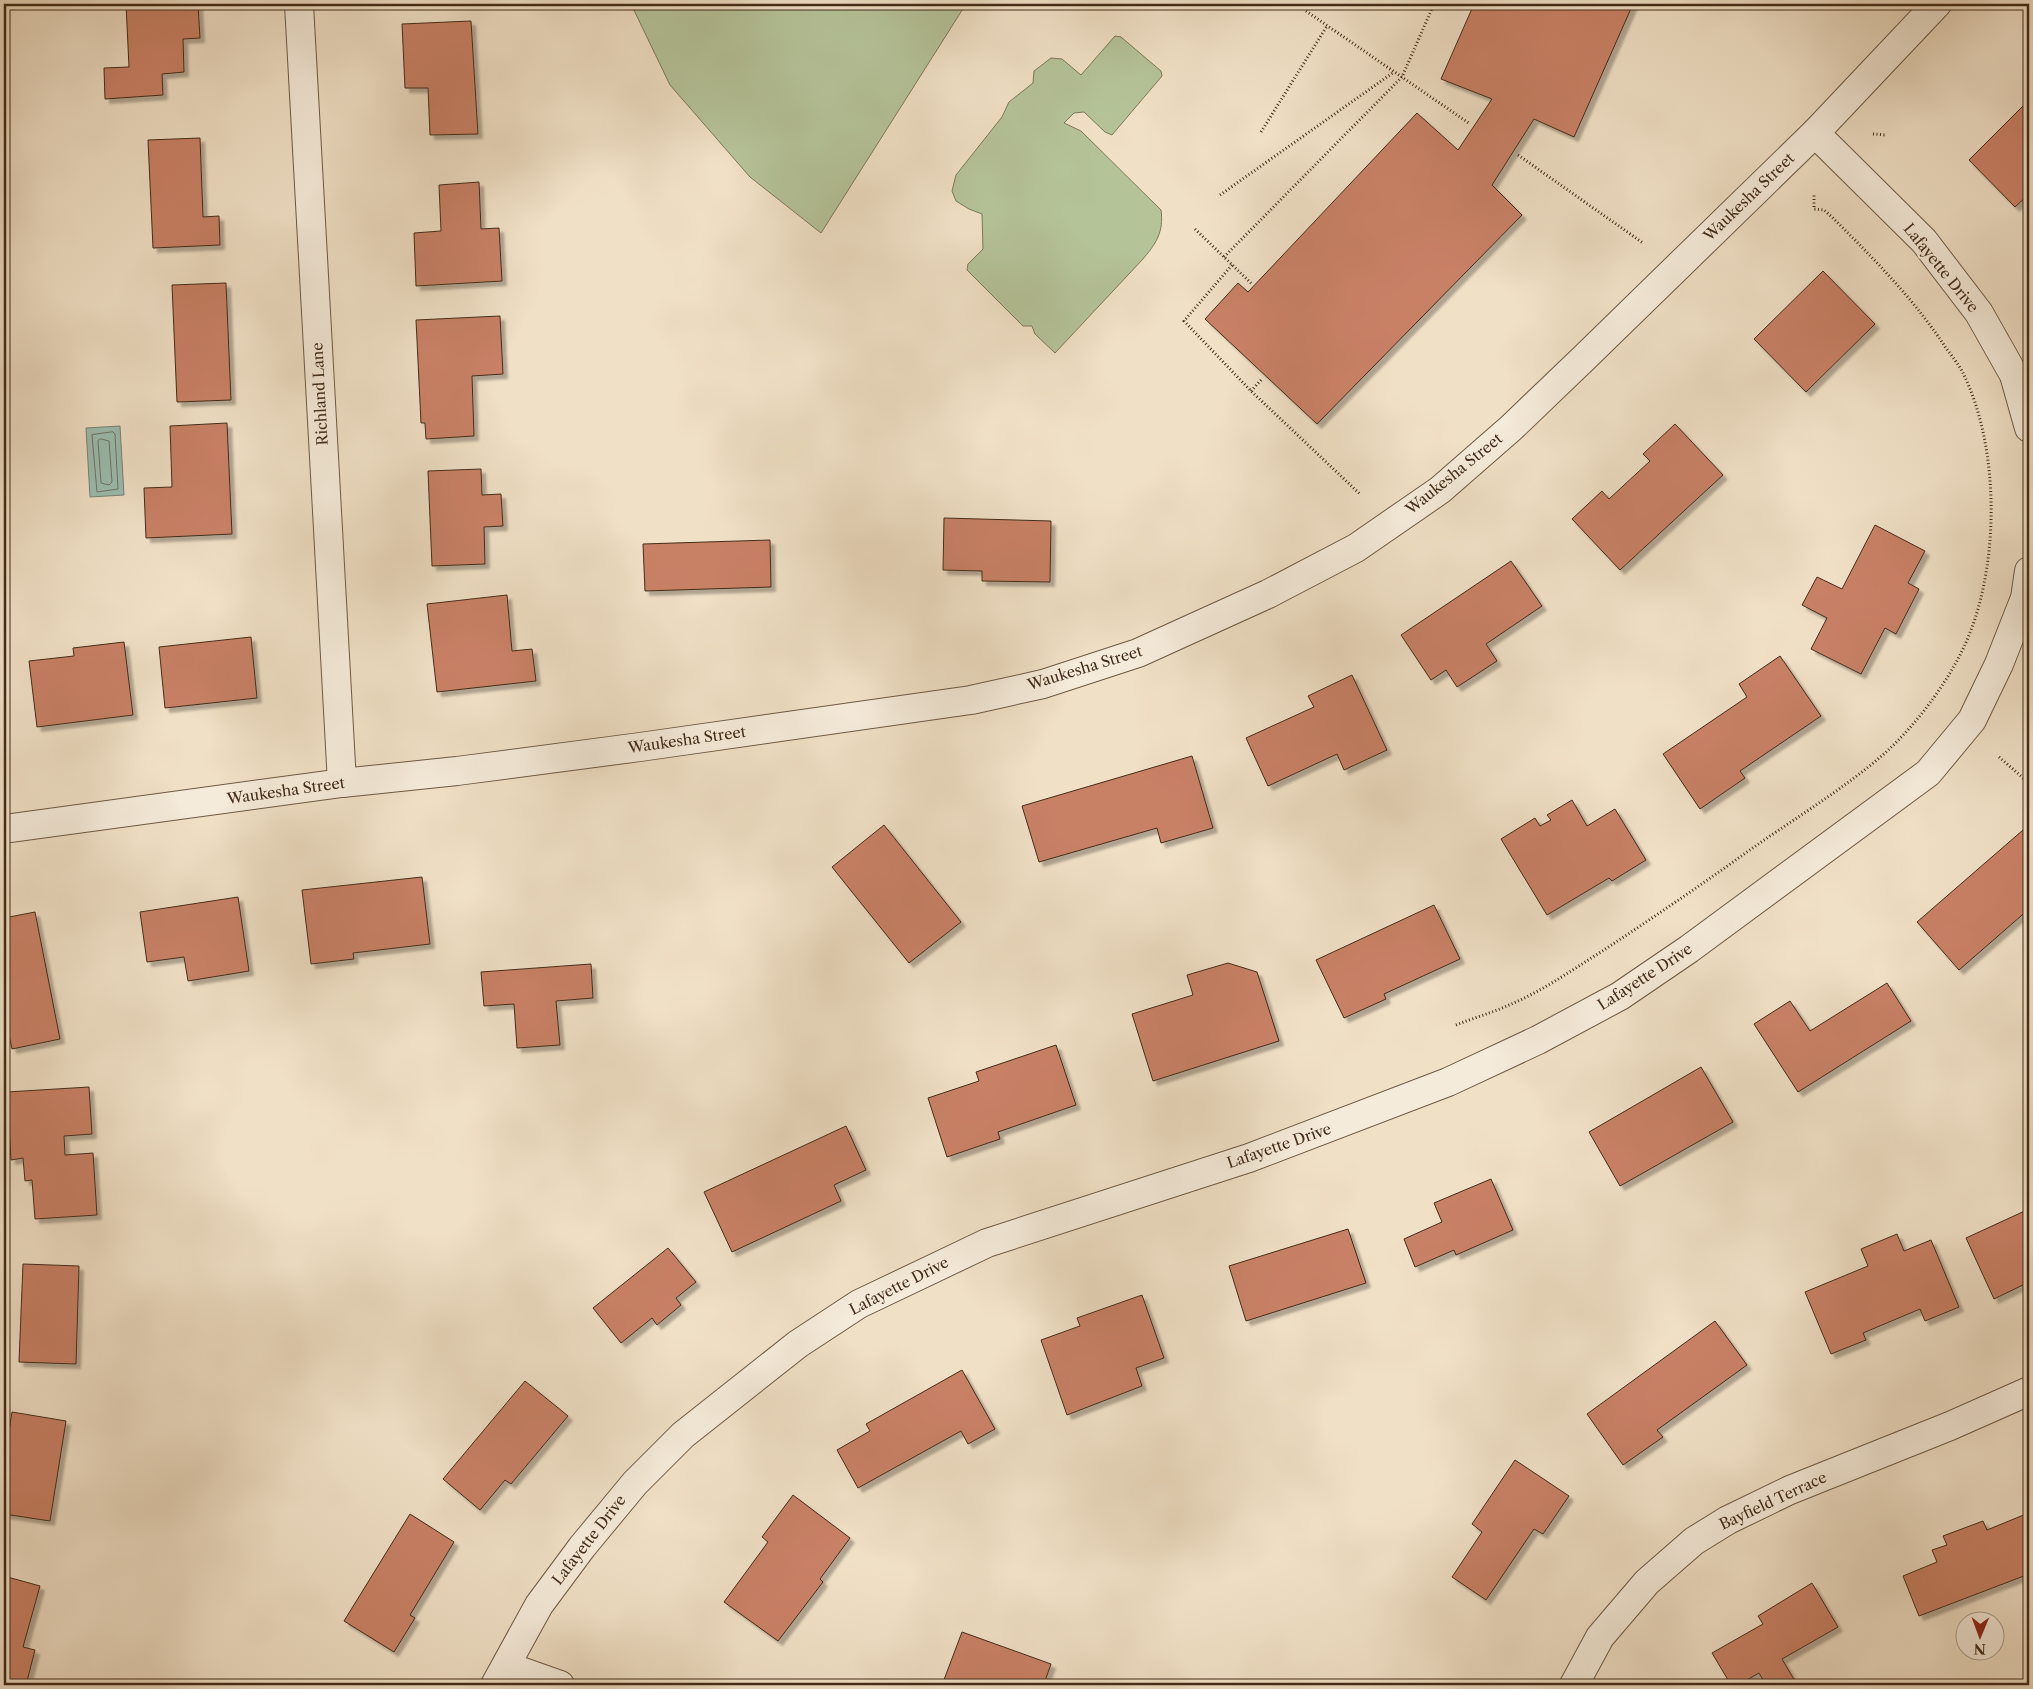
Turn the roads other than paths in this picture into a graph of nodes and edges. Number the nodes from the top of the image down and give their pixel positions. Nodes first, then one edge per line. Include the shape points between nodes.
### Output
1 (299, 4) edge
2 (1936, 4) edge
3 (1815, 133) junction
4 (2029, 428) edge
5 (2029, 571) edge
6 (342, 783) junction
7 (4, 829) edge
8 (2029, 1391) edge
9 (501, 1676) edge
10 (560, 1685) edge
11 (1574, 1685) edge

1 - 6 street, Richland Lane
2 - 3 street, Waukesha Street
3 - 4 street, Lafayette Drive via 1924,241 1978,313 2014,376
3 - 6 street, Waukesha Street via 1560,381 1440,490 1356,548 1268,594 1138,653 1043,684 971,700 640,747
5 - 9 street, Lafayette Drive via 2025,598 1972,720 1928,773 1689,949 1620,996 1538,1040 1448,1082 1249,1158 987,1243 859,1304 798,1344 683,1434 635,1482 539,1605
6 - 7 street, Waukesha Street
8 - 11 street, Bayfield Terrace via 1790,1490 1728,1520 1694,1541 1647,1582 1600,1637
9 - 10 street

